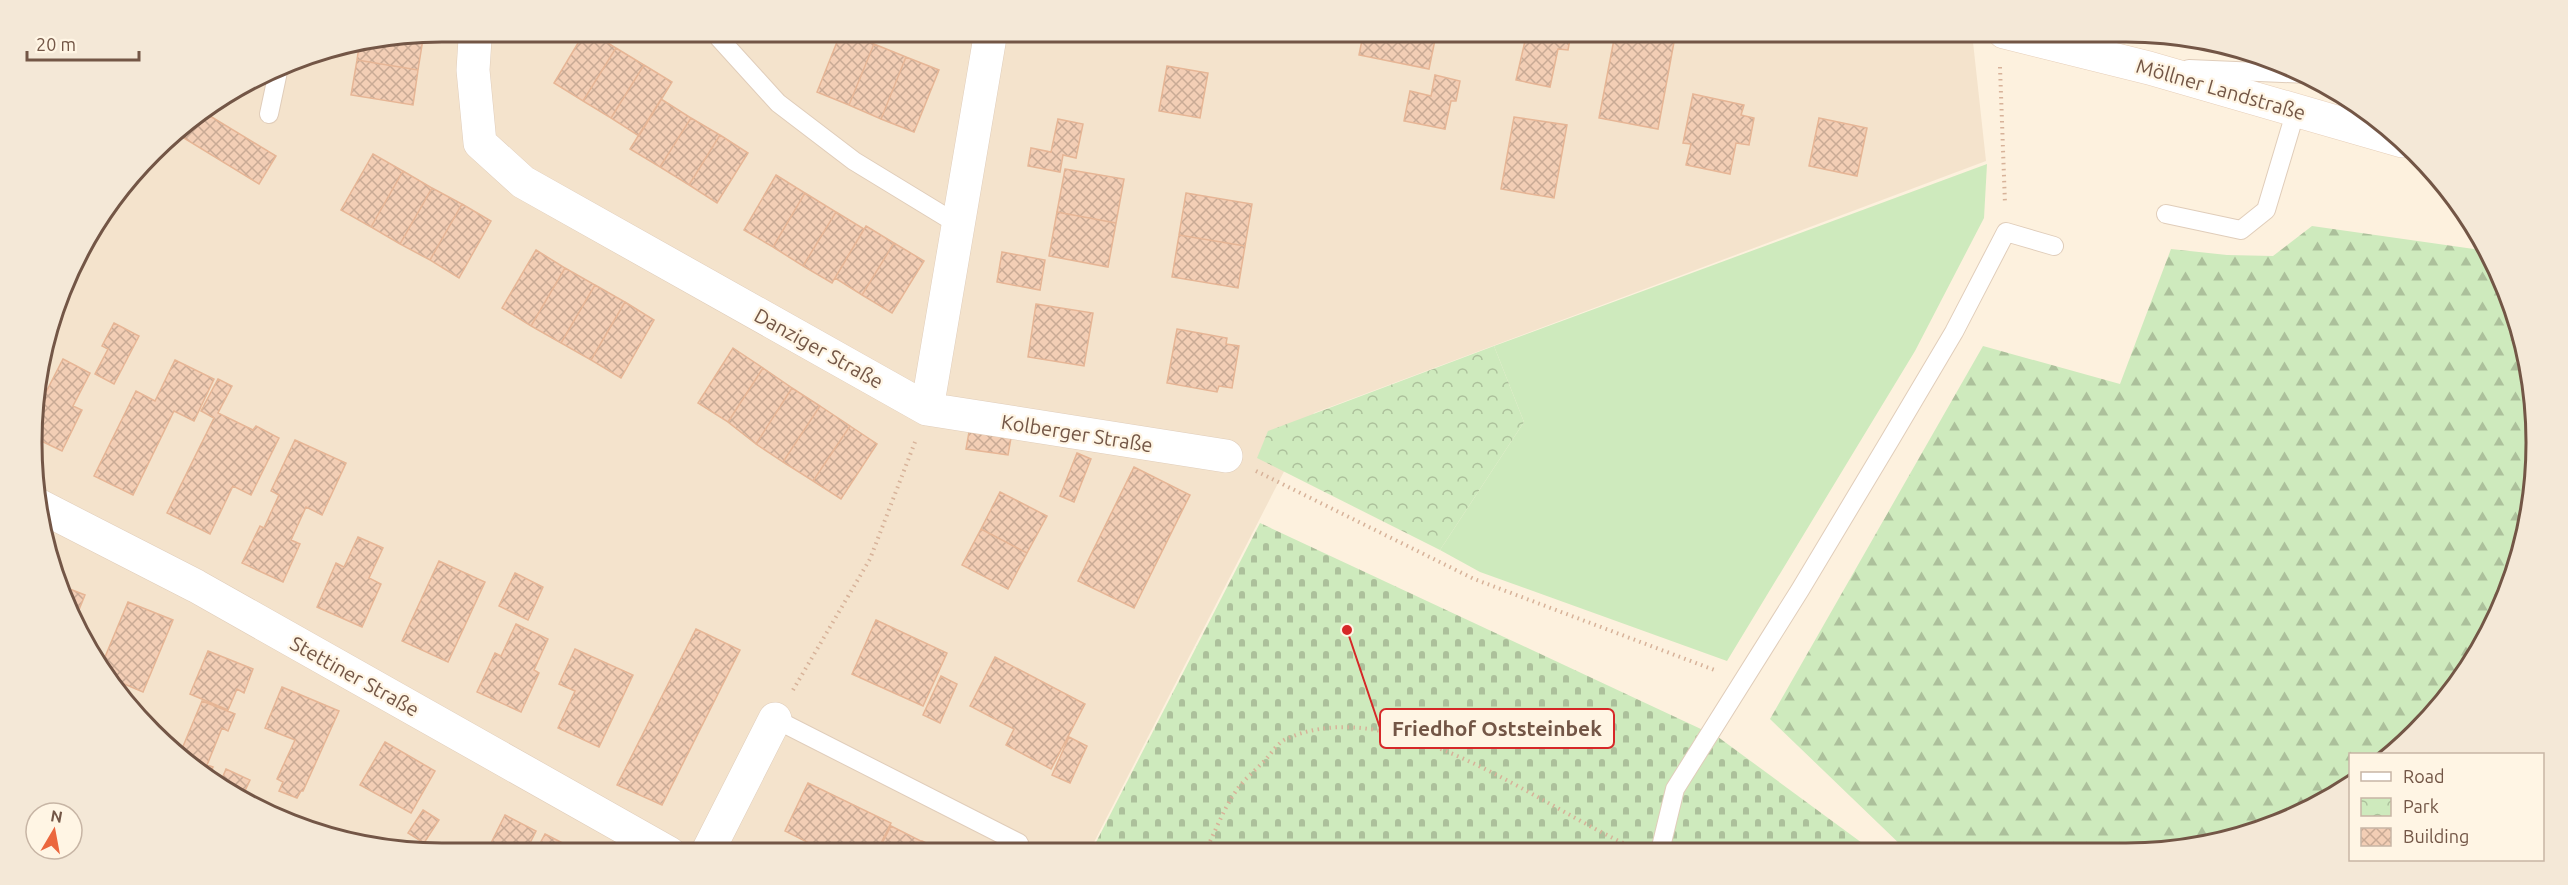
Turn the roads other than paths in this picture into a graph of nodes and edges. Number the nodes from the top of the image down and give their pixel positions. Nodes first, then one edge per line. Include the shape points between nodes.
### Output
1 (475, 42) edge
2 (723, 42) edge
3 (989, 42) edge
4 (2002, 44) edge
5 (2150, 68) junction
6 (2276, 71) edge
7 (277, 78) edge
8 (2296, 110) junction
9 (269, 114) dead end
10 (2383, 135) edge
11 (2166, 214) dead end
12 (959, 225) junction
13 (2054, 246) dead end
14 (927, 409) junction
15 (1226, 456) road end
16 (48, 510) edge
17 (775, 719) joint
18 (651, 843) edge
19 (712, 843) edge
20 (1019, 843) dead end
21 (1662, 843) edge

1 - 14 street, Danziger Straße via 473,70 480,143 523,182
2 - 12 lane via 778,103 854,161
3 - 12 street
4 - 5 street, Möllner Landstraße
5 - 6 lane
5 - 8 street, Möllner Landstraße
7 - 9 lane
8 - 10 street, Möllner Landstraße
8 - 11 lane via 2266,210 2241,230
12 - 14 street
13 - 21 lane via 2006,232 1948,341 1675,789
14 - 15 street, Kolberger Straße
16 - 18 street, Stettiner Straße via 196,586
17 - 19 street
17 - 20 lane

